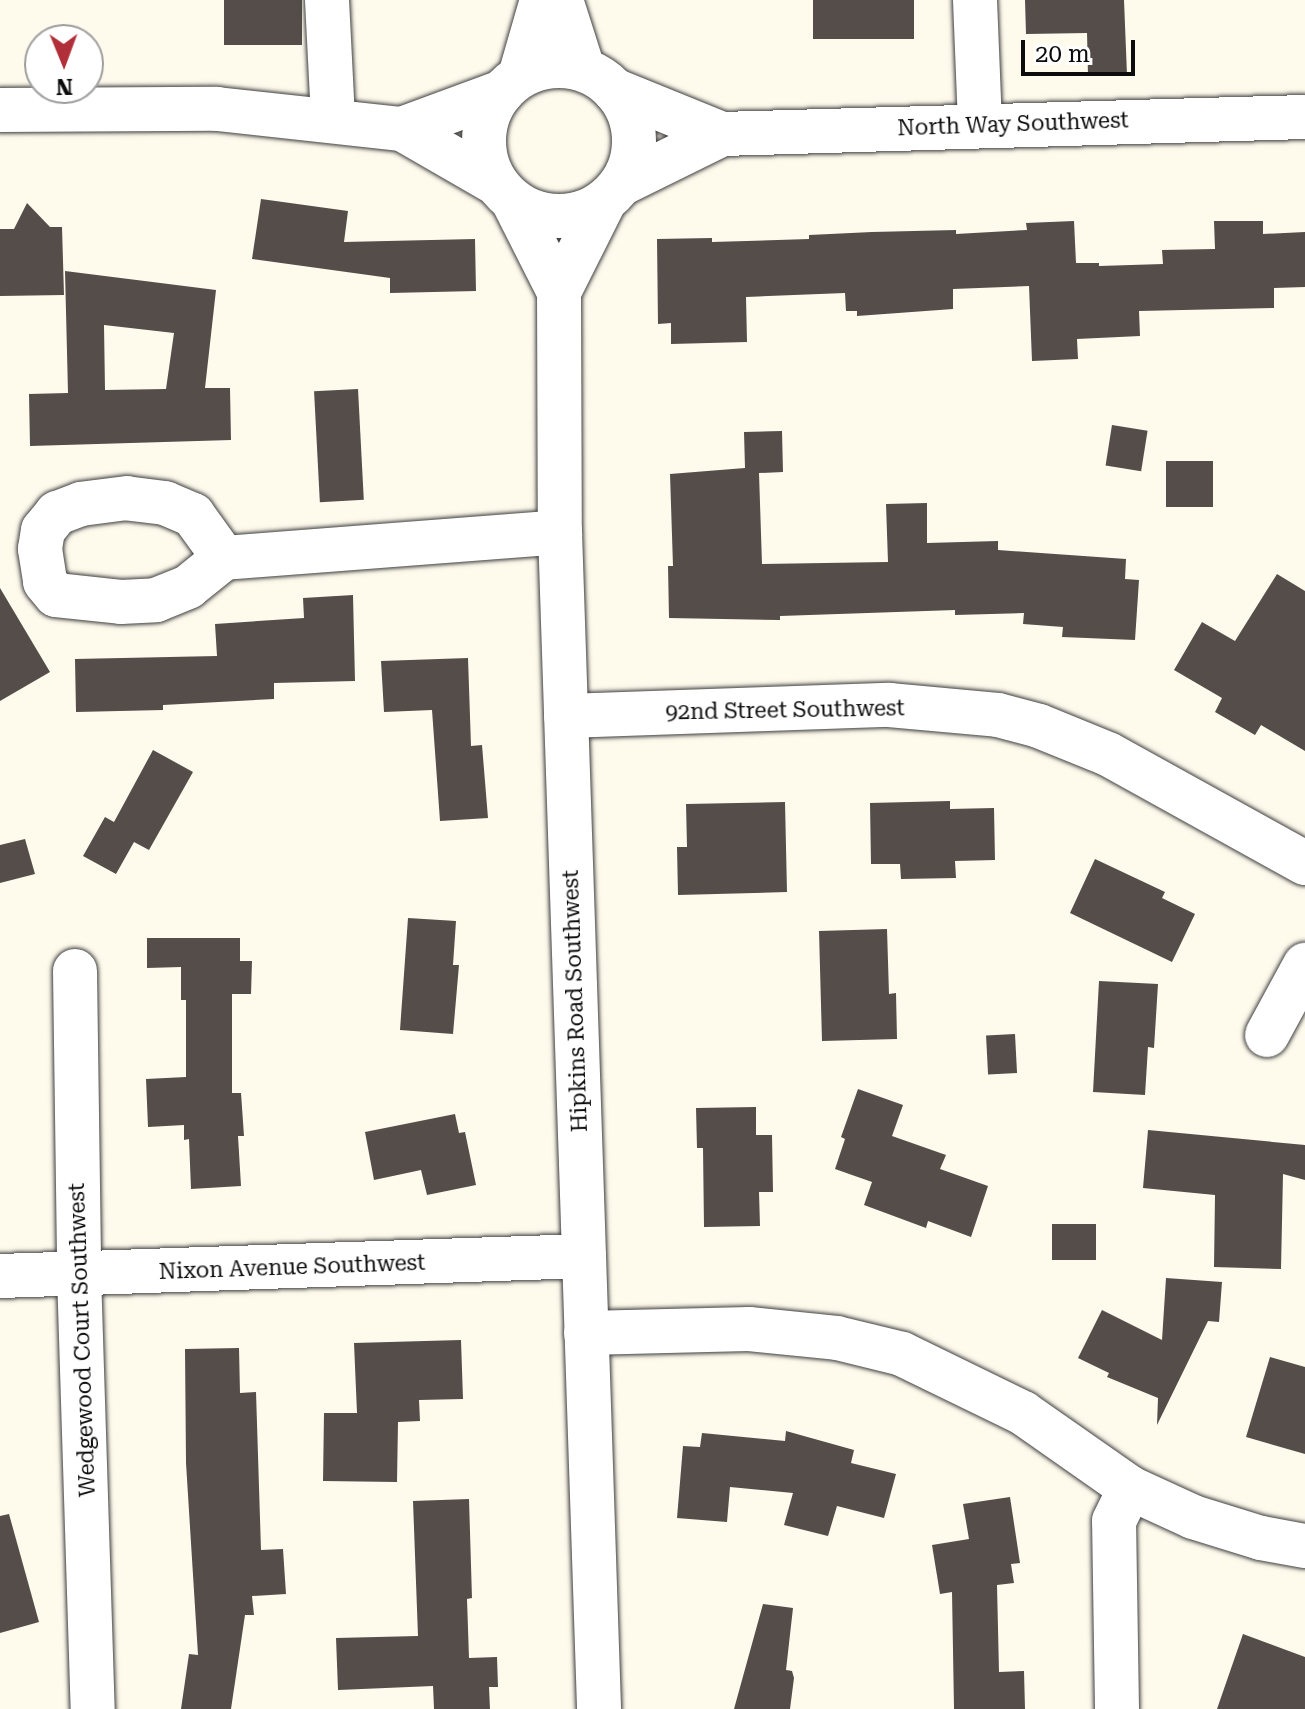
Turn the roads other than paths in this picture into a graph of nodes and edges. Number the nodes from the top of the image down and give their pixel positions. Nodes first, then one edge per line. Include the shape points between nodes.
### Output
1 (327, 0) edge
2 (542, 0) edge
3 (561, 0) edge
4 (975, 0) edge
5 (598, 79) junction
6 (511, 84) junction
7 (0, 110) edge
8 (1305, 117) edge
9 (333, 120) junction
10 (980, 124) junction
11 (402, 129) junction
12 (722, 134) junction
13 (505, 192) junction
14 (613, 193) junction
15 (559, 292) junction
16 (560, 532) junction
17 (224, 558) dead end
18 (566, 716) junction
19 (1305, 863) edge
20 (1305, 965) edge
21 (75, 971) dead end
22 (1267, 1035) dead end
23 (584, 1256) junction
24 (79, 1274) junction
25 (0, 1276) edge
26 (586, 1333) junction
27 (1130, 1488) junction
28 (1305, 1546) edge
29 (93, 1709) edge
30 (599, 1709) edge
31 (1117, 1709) edge

1 - 9 street
2 - 6 street
3 - 5 street
4 - 10 street
5 - 6 street via 551,66
5 - 12 street, North Way Southwest
5 - 14 street via 629,111 634,135 632,161
6 - 11 street
6 - 13 street via 489,112 483,136 486,161
7 - 9 street via 217,109
8 - 10 street, North Way Southwest
9 - 11 street
10 - 12 street, North Way Southwest
11 - 13 street
12 - 14 street, North Way Southwest
13 - 14 street via 534,212 558,216 582,212
13 - 15 street, Hipkins Road Southwest
14 - 15 street, Hipkins Road Southwest
15 - 16 street, Hipkins Road Southwest
16 - 17 street
16 - 18 street, Hipkins Road Southwest
18 - 19 street, 92nd Street Southwest via 889,705 998,715 1108,754
18 - 23 street, Hipkins Road Southwest
20 - 22 street
21 - 24 street, Wedgewood Court Southwest
23 - 24 street, Nixon Avenue Southwest
23 - 26 street, Hipkins Road Southwest
24 - 25 street, Nixon Avenue Southwest
24 - 29 street, Wedgewood Court Southwest
26 - 27 street via 749,1329 837,1338 902,1354 1023,1413
26 - 30 street, Hipkins Road Southwest
27 - 28 street via 1193,1517
27 - 31 street via 1114,1521

